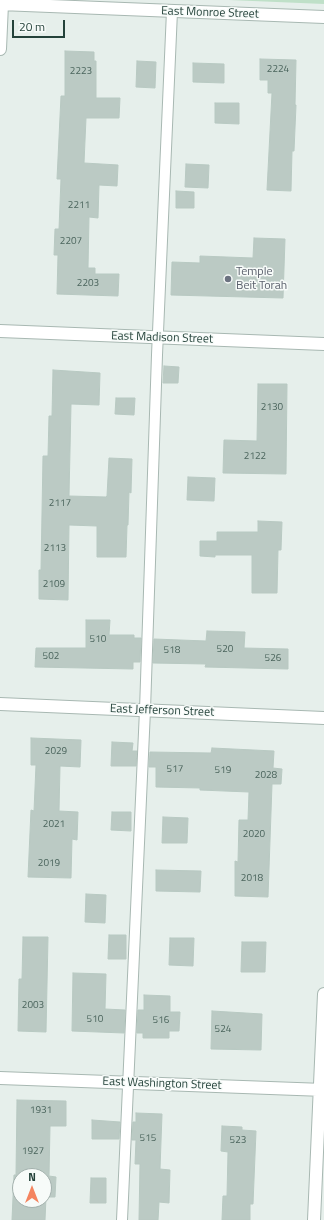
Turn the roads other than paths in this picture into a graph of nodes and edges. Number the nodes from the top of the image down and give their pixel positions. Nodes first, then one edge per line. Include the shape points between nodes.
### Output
1 (1, 4) edge
2 (172, 11) junction
3 (324, 17) edge
4 (0, 49) edge
5 (0, 331) edge
6 (157, 337) junction
7 (324, 344) edge
8 (0, 704) edge
9 (145, 710) junction
10 (324, 718) edge
11 (324, 994) edge
12 (0, 1078) edge
13 (128, 1083) junction
14 (322, 1090) edge
15 (122, 1220) edge
16 (314, 1220) edge

1 - 2 street, East Monroe Street
1 - 4 street
2 - 3 street, East Monroe Street
2 - 6 lane
5 - 6 street, East Madison Street
6 - 7 street, East Madison Street
6 - 9 lane
8 - 9 street, East Jefferson Street
9 - 10 street, East Jefferson Street
9 - 13 lane
11 - 14 street
12 - 13 street, East Washington Street
13 - 14 street, East Washington Street
13 - 15 lane
14 - 16 street

